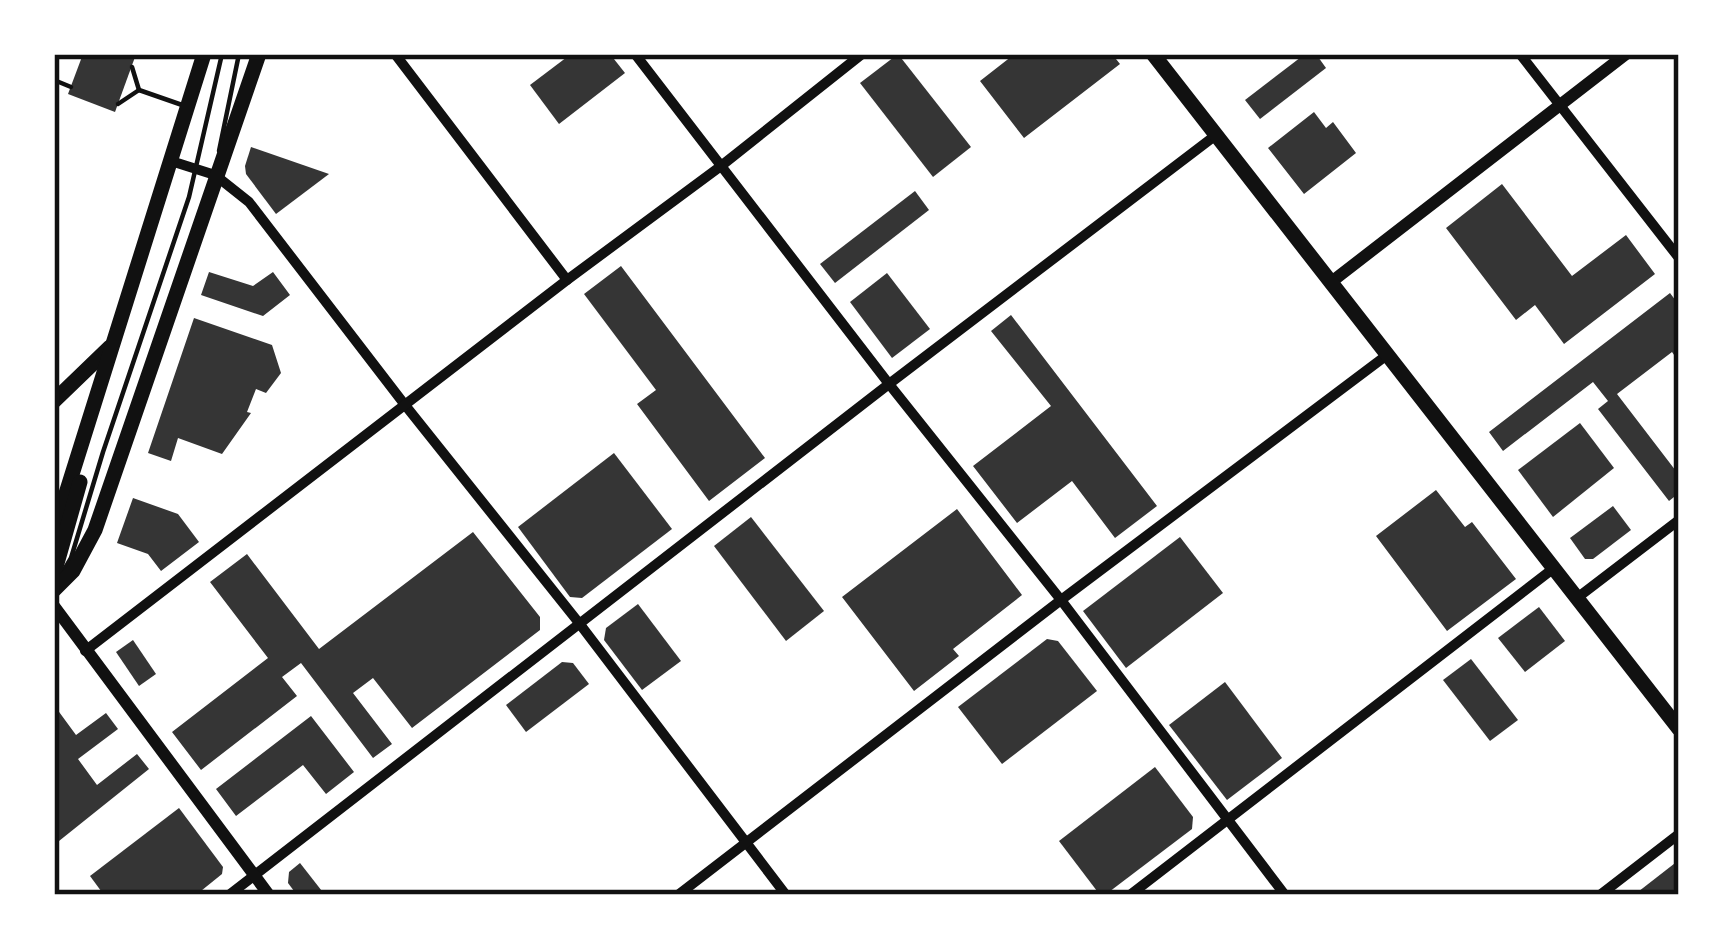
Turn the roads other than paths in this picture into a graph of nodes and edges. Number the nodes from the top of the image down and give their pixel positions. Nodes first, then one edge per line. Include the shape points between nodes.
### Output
1 (204, 54) edge
2 (222, 54) edge
3 (238, 54) edge
4 (259, 54) edge
5 (395, 54) edge
6 (635, 54) edge
7 (862, 54) edge
8 (1153, 54) edge
9 (1520, 54) edge
10 (1626, 54) edge
11 (131, 67) dead end
12 (54, 80) edge
13 (70, 87) dead end
14 (139, 90) junction
15 (118, 104) dead end
16 (1560, 105) junction
17 (189, 107) junction
18 (1216, 135) junction
19 (171, 161) junction
20 (721, 166) junction
21 (194, 169) junction
22 (215, 175) junction
23 (1679, 257) edge
24 (567, 280) junction
25 (1330, 283) junction
26 (112, 345) junction
27 (1387, 355) junction
28 (889, 384) junction
29 (54, 401) edge
30 (405, 406) junction
31 (1679, 520) edge
32 (54, 551) edge
33 (1554, 568) junction
34 (54, 574) edge
35 (54, 588) edge
36 (1577, 598) junction
37 (1061, 600) junction
38 (54, 606) edge
39 (579, 622) junction
40 (85, 651) junction
41 (1679, 729) edge
42 (1228, 819) junction
43 (1679, 834) edge
44 (746, 842) junction
45 (254, 875) junction
46 (229, 895) edge
47 (269, 895) edge
48 (678, 895) edge
49 (786, 895) edge
50 (1130, 895) edge
51 (1285, 895) edge
52 (1600, 895) edge

1 - 17 main road
2 - 21 lane
3 - 22 lane
4 - 22 main road
5 - 24 street
6 - 20 street
7 - 20 street
8 - 18 main road
9 - 16 street
10 - 16 street
11 - 14 lane
12 - 13 lane
14 - 15 lane
14 - 17 lane
16 - 23 street
16 - 25 street
17 - 19 main road
18 - 25 main road
18 - 28 street
19 - 21 street
19 - 26 main road
20 - 24 street
20 - 28 street
21 - 22 street
21 - 35 lane via 76,542
22 - 30 street via 249,202
22 - 35 main road via 95,530 73,572
24 - 30 street
25 - 27 main road
26 - 29 main road
26 - 32 main road
26 - 34 main road
27 - 33 main road
27 - 37 street
28 - 37 street
28 - 39 street
30 - 39 street
30 - 40 street
31 - 36 street
33 - 36 main road
33 - 42 street
36 - 41 main road
37 - 42 street
37 - 44 street
38 - 40 street
39 - 44 street
39 - 45 street
40 - 45 street
42 - 50 street
42 - 51 street
43 - 52 street
44 - 48 street
44 - 49 street
45 - 46 street
45 - 47 street

